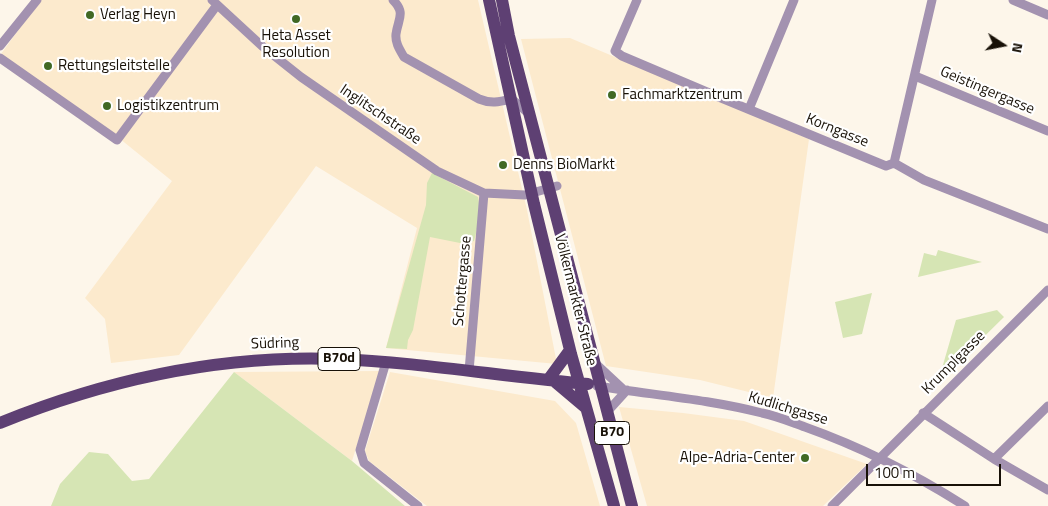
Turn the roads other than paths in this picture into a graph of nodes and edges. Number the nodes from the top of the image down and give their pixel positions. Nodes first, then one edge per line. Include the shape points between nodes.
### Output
1 (37, 0) edge
2 (393, 0) edge
3 (489, 0) edge
4 (502, 0) edge
5 (637, 0) edge
6 (794, 0) edge
7 (932, 0) edge
8 (1014, 0) edge
9 (214, 2) edge
10 (1025, 2) edge
11 (1048, 15) edge
12 (0, 46) edge
13 (0, 58) edge
14 (915, 76) junction
15 (512, 100) junction
16 (749, 109) junction
17 (529, 115) junction
18 (1048, 131) edge
19 (894, 163) junction
20 (538, 192) junction
21 (484, 193) junction
22 (1048, 229) edge
23 (1048, 290) edge
24 (570, 350) junction
25 (593, 361) junction
26 (386, 362) junction
27 (469, 371) junction
28 (551, 380) junction
29 (588, 384) junction
30 (626, 390) junction
31 (1048, 406) edge
32 (586, 408) junction
33 (607, 412) junction
34 (923, 414) junction
35 (0, 423) edge
36 (881, 458) junction
37 (994, 459) junction
38 (1048, 490) edge
39 (418, 506) edge
40 (614, 506) edge
41 (632, 506) edge
42 (832, 506) edge
43 (965, 506) edge

1 - 12 street
2 - 15 street via 401,11 396,36 404,57 487,103
3 - 15 main road, Völkermarkter Straße / B70
4 - 17 main road, Völkermarkter Straße / B70
5 - 16 street, Korngasse via 615,50 681,82
6 - 16 street
7 - 14 street
8 - 10 street
9 - 13 street via 117,140
9 - 21 street, Inglitschstraße via 262,46 322,93 437,171
10 - 11 street
14 - 18 street, Geistingergasse
14 - 19 street
15 - 17 street
15 - 20 main road, Völkermarkter Straße / B70 via 529,180
16 - 19 street, Korngasse via 886,166
17 - 20 main road, Völkermarkter Straße / B70
19 - 22 street, Korngasse via 924,180
20 - 21 street, Inglitschstraße
20 - 24 main road, Völkermarkter Straße / B70
20 - 25 main road, Völkermarkter Straße / B70 via 552,200
21 - 27 street, Schottergasse
23 - 34 street, Krumplgasse
24 - 28 main road
24 - 32 main road, Völkermarkter Straße / B70
25 - 29 main road
25 - 30 street
25 - 33 main road, Völkermarkter Straße / B70
26 - 27 main road, Südring / B70d
26 - 35 main road, Südring / B70d via 335,358 266,360 169,372 103,387
26 - 39 street via 360,450 364,463
27 - 28 main road, Südring / B70d
28 - 29 main road, Südring / B70d
28 - 32 main road
29 - 30 street, Kudlichgasse
29 - 32 main road
30 - 33 street
30 - 36 street, Kudlichgasse via 692,398 763,413 841,440
31 - 37 street
32 - 40 main road, Völkermarkter Straße / B70
33 - 41 main road, Völkermarkter Straße / B70
34 - 36 street, Krumplgasse
34 - 37 street
36 - 42 street, Krumplgasse
36 - 43 street, Kudlichgasse
37 - 38 street

